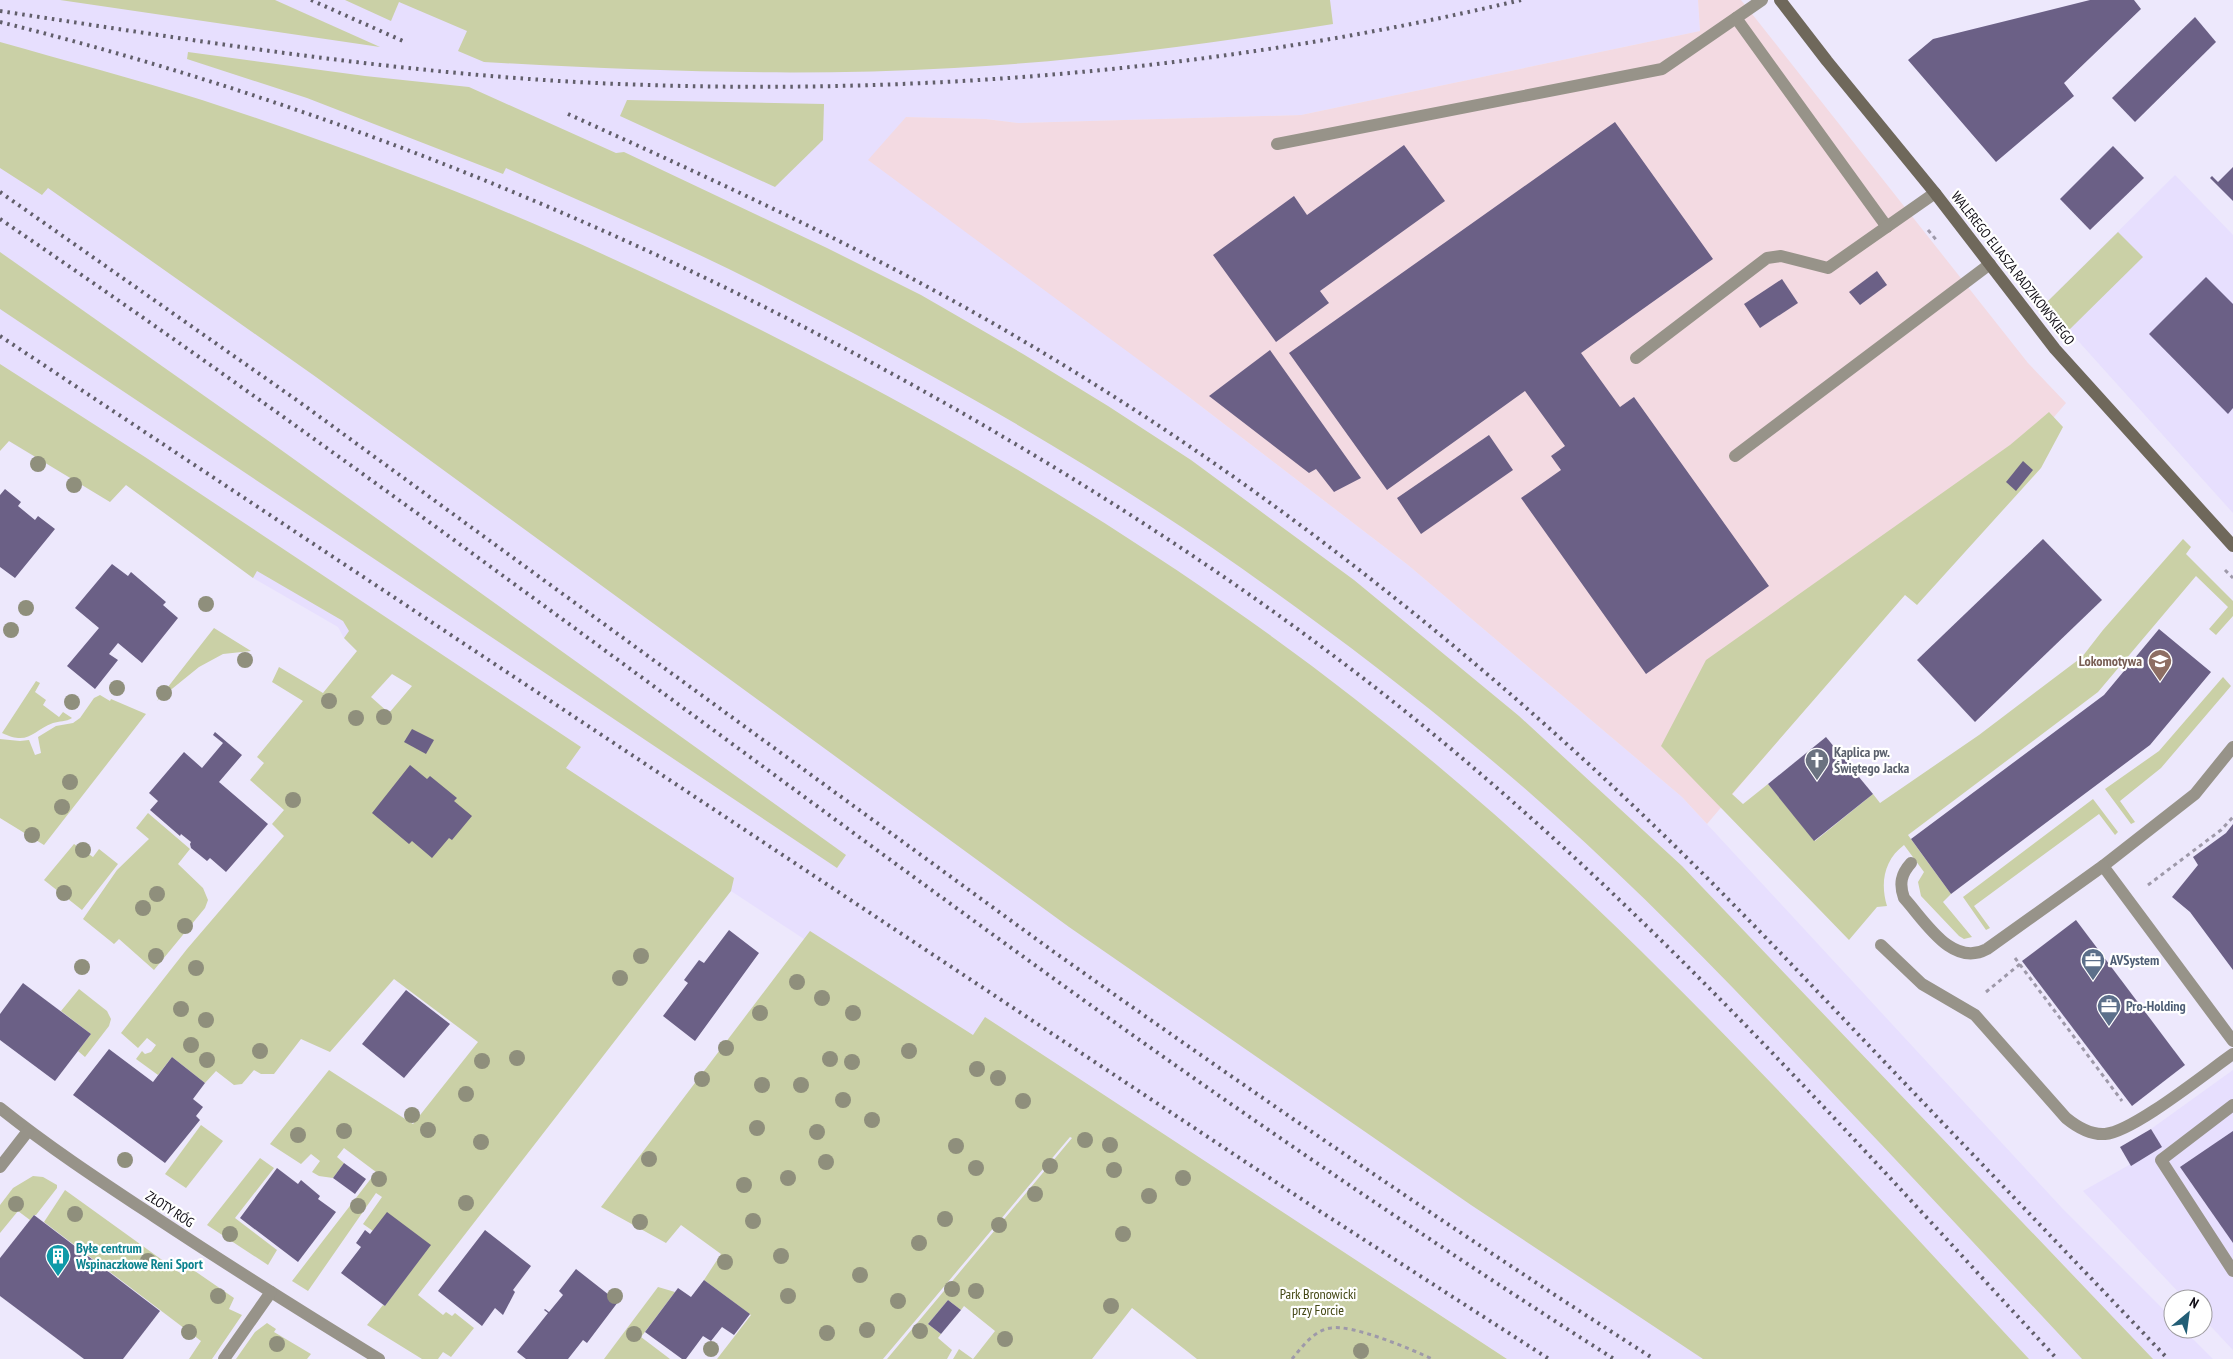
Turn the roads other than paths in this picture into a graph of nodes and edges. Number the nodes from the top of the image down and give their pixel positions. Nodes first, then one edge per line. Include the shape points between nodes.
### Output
1 (1762, 0) edge
2 (1780, 0) edge
3 (1736, 18) junction
4 (1277, 144) dead end
5 (1936, 193) junction
6 (1887, 227) junction
7 (1990, 264) junction
8 (1636, 358) dead end
9 (1734, 456) dead end
10 (2233, 546) edge
11 (2233, 747) edge
12 (1910, 863) dead end
13 (2102, 866) junction
14 (1881, 945) dead end
15 (2233, 1040) edge
16 (2233, 1054) edge
17 (2233, 1105) edge
18 (0, 1108) edge
19 (28, 1131) junction
20 (0, 1167) edge
21 (2233, 1271) edge
22 (271, 1292) junction
23 (224, 1359) edge
24 (379, 1359) edge

1 - 3 street
2 - 5 street, WALEREGO ELIASZA RADZIKOWSKIEGO
3 - 4 street via 1662,69
3 - 6 street
5 - 6 street
5 - 7 street, WALEREGO ELIASZA RADZIKOWSKIEGO
6 - 8 street via 1828,268 1781,256 1767,258
7 - 9 street
7 - 10 street, WALEREGO ELIASZA RADZIKOWSKIEGO via 2055,349
11 - 13 street via 2195,794
12 - 13 street via 1901,881 1904,898 1947,946 1961,954 1979,954
13 - 15 street
14 - 16 street via 1922,984 1976,1015 2066,1118 2077,1126 2103,1134 2116,1132
17 - 21 street via 2161,1160
18 - 19 street, ZŁOTY RÓG
19 - 20 street
19 - 22 street, ZŁOTY RÓG via 94,1178
22 - 23 street
22 - 24 street, ZŁOTY RÓG

